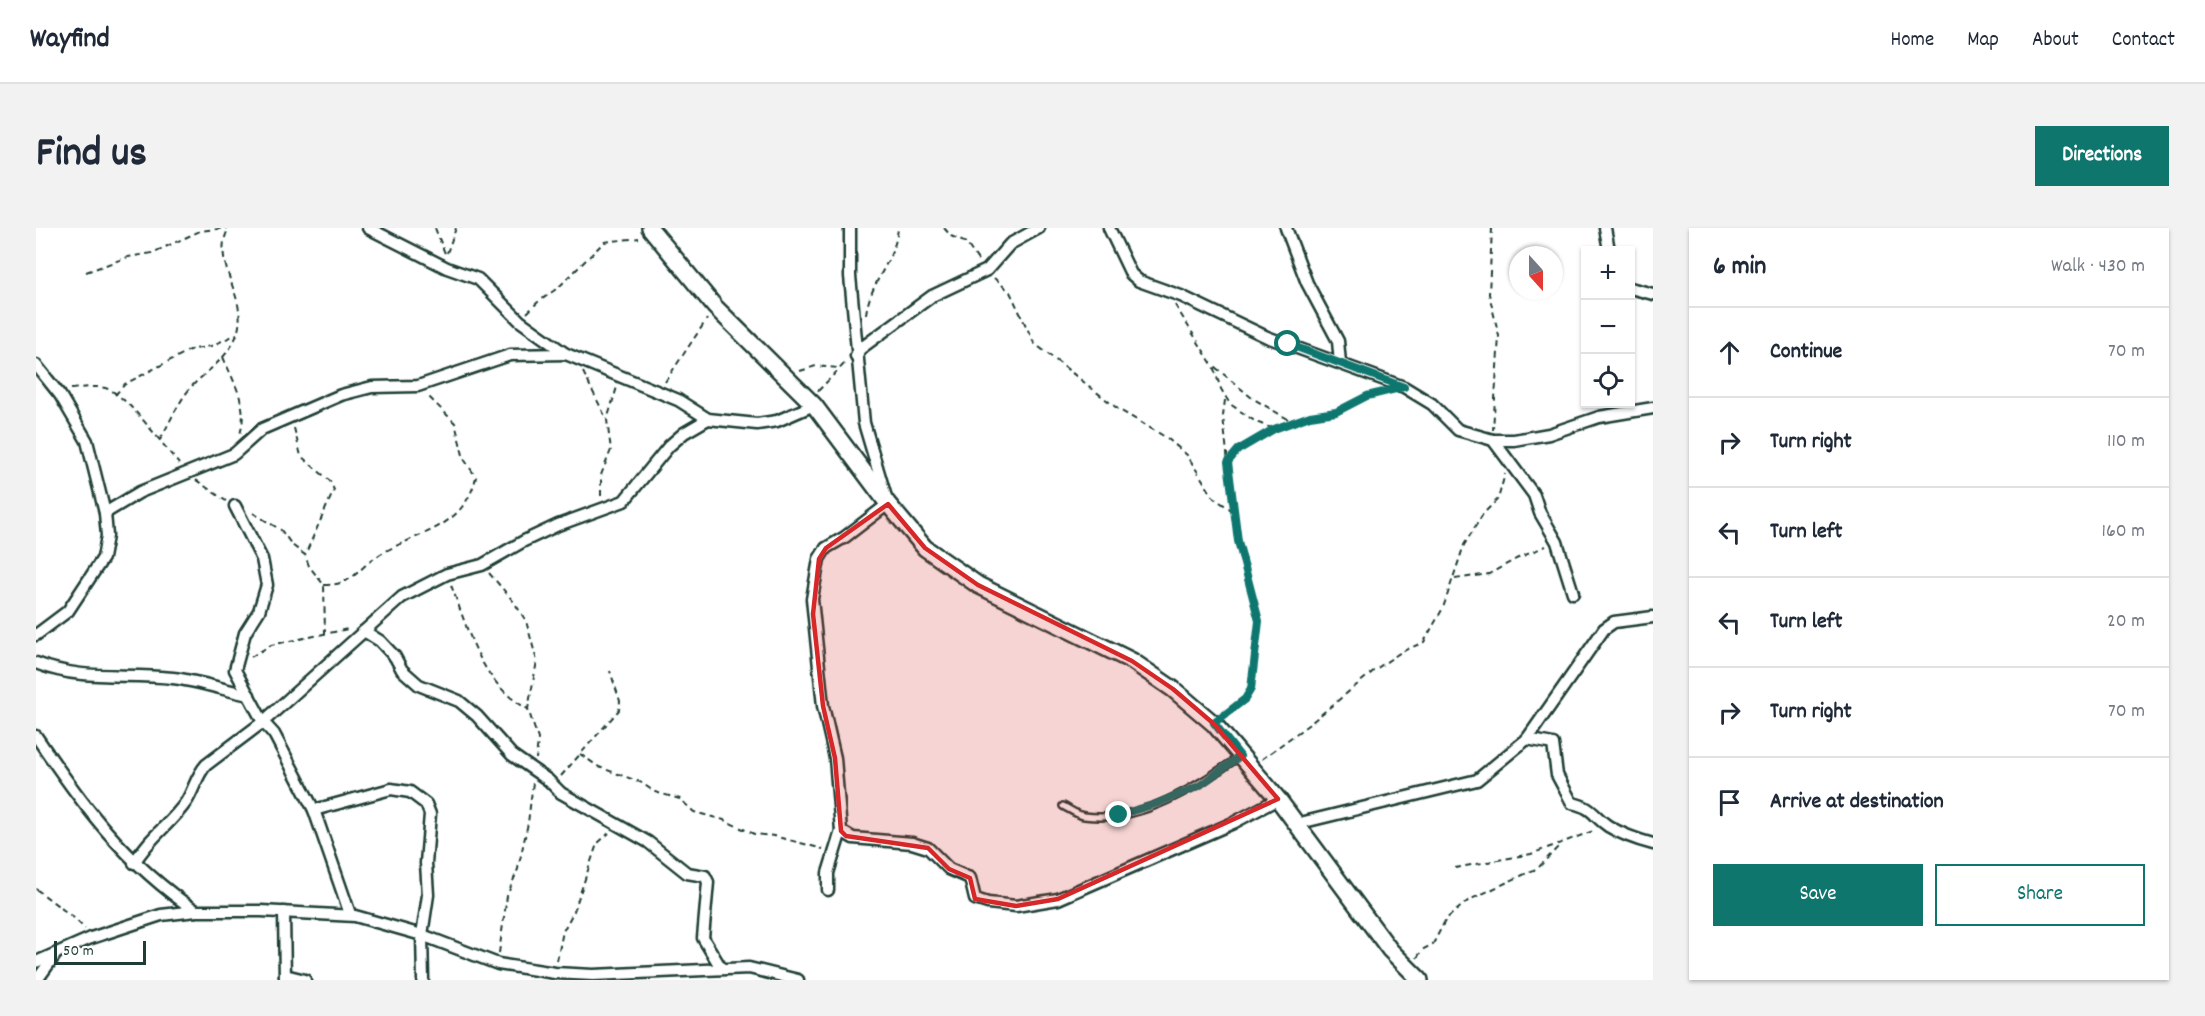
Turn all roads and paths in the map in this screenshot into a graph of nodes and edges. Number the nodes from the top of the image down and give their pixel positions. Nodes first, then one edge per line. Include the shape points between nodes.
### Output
1 (228, 228) edge
2 (368, 228) edge
3 (435, 228) edge
4 (456, 228) edge
5 (850, 228) edge
6 (898, 228) edge
7 (944, 228) edge
8 (1039, 228) edge
9 (1109, 228) edge
10 (1286, 228) edge
11 (1492, 228) edge
12 (1605, 228) edge
13 (651, 229) edge
14 (1608, 246) edge
15 (446, 255) junction
16 (447, 268) junction
17 (987, 270) junction
18 (86, 272) dead end
19 (1152, 286) junction
20 (1635, 289) edge
21 (1653, 294) edge
22 (715, 307) junction
23 (865, 320) dead end
24 (520, 321) junction
25 (237, 334) junction
26 (566, 354) junction
27 (856, 356) junction
28 (224, 357) junction
29 (578, 359) junction
30 (1340, 363) junction
31 (36, 365) edge
32 (1213, 366) junction
33 (838, 368) junction
34 (619, 375) junction
35 (784, 377) junction
36 (418, 386) junction
37 (1404, 387) junction
38 (56, 390) junction
39 (659, 392) junction
40 (115, 394) junction
41 (1225, 398) junction
42 (810, 401) junction
43 (1653, 408) edge
44 (289, 417) junction
45 (708, 419) junction
46 (607, 420) junction
47 (1293, 422) junction
48 (1274, 429) junction
49 (1493, 440) junction
50 (160, 441) junction
51 (234, 454) junction
52 (1228, 462) junction
53 (1511, 464) junction
54 (187, 473) junction
55 (888, 504) junction
56 (235, 506) junction
57 (1233, 511) junction
58 (593, 512) junction
59 (105, 513) junction
60 (1557, 542) junction
61 (305, 555) junction
62 (482, 565) junction
63 (447, 574) junction
64 (1455, 579) junction
65 (324, 585) junction
66 (1573, 593) dead end
67 (1653, 617) edge
68 (363, 632) junction
69 (325, 633) junction
70 (36, 635) edge
71 (36, 663) edge
72 (235, 670) junction
73 (610, 671) dead end
74 (249, 695) junction
75 (528, 708) junction
76 (263, 722) junction
77 (1214, 723) junction
78 (36, 736) edge
79 (1527, 739) junction
80 (580, 753) junction
81 (1245, 762) junction
82 (535, 771) junction
83 (555, 787) junction
84 (1278, 799) junction
85 (1063, 806) dead end
86 (314, 810) junction
87 (1296, 824) junction
88 (1606, 825) junction
89 (622, 829) junction
90 (841, 831) junction
91 (1560, 844) junction
92 (1653, 844) edge
93 (835, 850) junction
94 (134, 863) junction
95 (1455, 868) dead end
96 (36, 890) edge
97 (828, 890) dead end
98 (196, 911) junction
99 (284, 912) junction
100 (350, 914) junction
101 (422, 935) junction
102 (91, 938) junction
103 (56, 955) junction
104 (36, 962) edge
105 (498, 964) junction
106 (721, 968) junction
107 (555, 973) junction
108 (750, 974) edge
109 (1415, 976) edge
110 (285, 977) edge
111 (580, 977) edge
112 (37, 980) edge
113 (305, 980) edge
114 (423, 980) edge
115 (798, 980) edge

1 - 18 path via 200,231 152,253
1 - 25 path via 222,251 240,311
2 - 16 street
3 - 15 path
4 - 15 path
5 - 27 street
6 - 23 path via 895,247 867,301
7 - 17 path via 966,243
8 - 17 street via 1010,244
9 - 19 street via 1131,274
10 - 30 street via 1307,283 1338,340
11 - 49 path via 1489,294 1499,336
12 - 14 street
13 - 22 street
13 - 24 path via 636,239 604,242
15 - 16 path
16 - 24 street via 478,279
17 - 27 street via 932,296 860,349
17 - 57 path via 1010,292 1034,343 1118,409 1167,438 1187,455 1214,498
19 - 30 street via 1267,337
19 - 32 path via 1175,305
20 - 21 street
22 - 35 street
22 - 39 path
24 - 26 street
25 - 28 path
25 - 40 path via 190,350 125,384
26 - 29 street
26 - 36 street via 510,355
27 - 33 path
27 - 55 street via 864,423
28 - 50 path via 187,393
28 - 51 path via 245,414
29 - 34 street
29 - 46 path
30 - 37 street
31 - 38 street
32 - 41 path
32 - 47 path via 1252,398
33 - 35 path via 816,366
33 - 42 path
34 - 39 street
34 - 46 path
35 - 42 street
36 - 44 street via 358,390
36 - 65 path via 455,423 464,459 476,477 472,487 462,507 445,524 378,556 354,578
37 - 47 path via 1367,396 1336,412
37 - 49 street via 1432,404 1458,430
38 - 40 path via 98,387
38 - 59 street via 87,441
39 - 45 street
40 - 50 path
41 - 48 path via 1256,422
41 - 52 path
42 - 45 street via 777,421 757,424
42 - 55 street
43 - 49 street via 1599,417 1549,434
44 - 51 street via 262,429
44 - 61 path via 299,439 301,456 330,481 334,490
45 - 58 street via 669,446 624,501
46 - 58 path via 610,450 601,475 601,498
47 - 48 path
48 - 52 path via 1238,450
49 - 53 street
50 - 54 path
51 - 54 street
52 - 57 path
53 - 60 street via 1534,495
53 - 64 path via 1502,478 1498,499 1482,514 1464,545
54 - 56 path
54 - 59 street via 140,492
55 - 77 street via 925,548 978,585 1131,661
55 - 90 street via 826,548 813,584 823,706 835,758
56 - 61 path via 264,518
56 - 72 street via 262,560 267,585 259,611 245,633
57 - 77 path via 1259,621 1251,689 1245,699
58 - 62 street via 524,541
59 - 70 street via 107,536 103,558 68,611
60 - 64 path via 1489,574
60 - 66 street
61 - 65 path
62 - 63 street
62 - 75 path via 526,621 537,661
63 - 68 street via 402,597
63 - 75 path via 487,673 511,698
64 - 81 path via 1424,642 1401,652 1312,722
65 - 69 path
67 - 79 street via 1614,622 1604,629
68 - 69 path via 341,629
68 - 76 street
68 - 82 street via 380,641 419,686 459,701 512,755
69 - 72 path via 271,645
71 - 74 street via 97,677 191,681
72 - 74 street
73 - 80 path via 619,710
74 - 76 street
75 - 82 path via 538,739
76 - 86 street via 274,734
76 - 94 street via 206,765 185,803 145,844
77 - 81 street
78 - 94 street via 69,784
79 - 87 street via 1470,783
79 - 88 street via 1552,744 1557,776 1568,798 1593,810
80 - 83 path
80 - 93 path via 599,767 680,799 694,812 754,834
81 - 84 street
81 - 85 lane via 1199,786 1119,815 1083,816
82 - 83 street
82 - 105 path via 518,869 507,896
83 - 89 street
84 - 87 street
84 - 90 street via 1058,899 1016,906 975,899 970,878 949,869 928,848 853,838
86 - 100 street
86 - 101 street via 391,789 410,792 426,804 430,814 428,895
87 - 109 street via 1390,950
88 - 91 path
88 - 92 street
89 - 106 street via 648,842 687,873 707,879 704,938
89 - 107 path via 607,834 597,844 563,931
90 - 93 street
91 - 95 path via 1531,854
91 - 109 path via 1538,868 1469,900 1446,919 1433,944 1419,953
93 - 97 street
94 - 98 street
96 - 102 path via 74,918
98 - 99 street
98 - 102 street via 162,915
99 - 100 street
99 - 110 street
100 - 101 street
101 - 105 street
101 - 114 street
102 - 103 street
103 - 104 street
103 - 112 street
105 - 107 street
106 - 108 street
106 - 111 street
107 - 111 street
108 - 115 street
110 - 113 street

